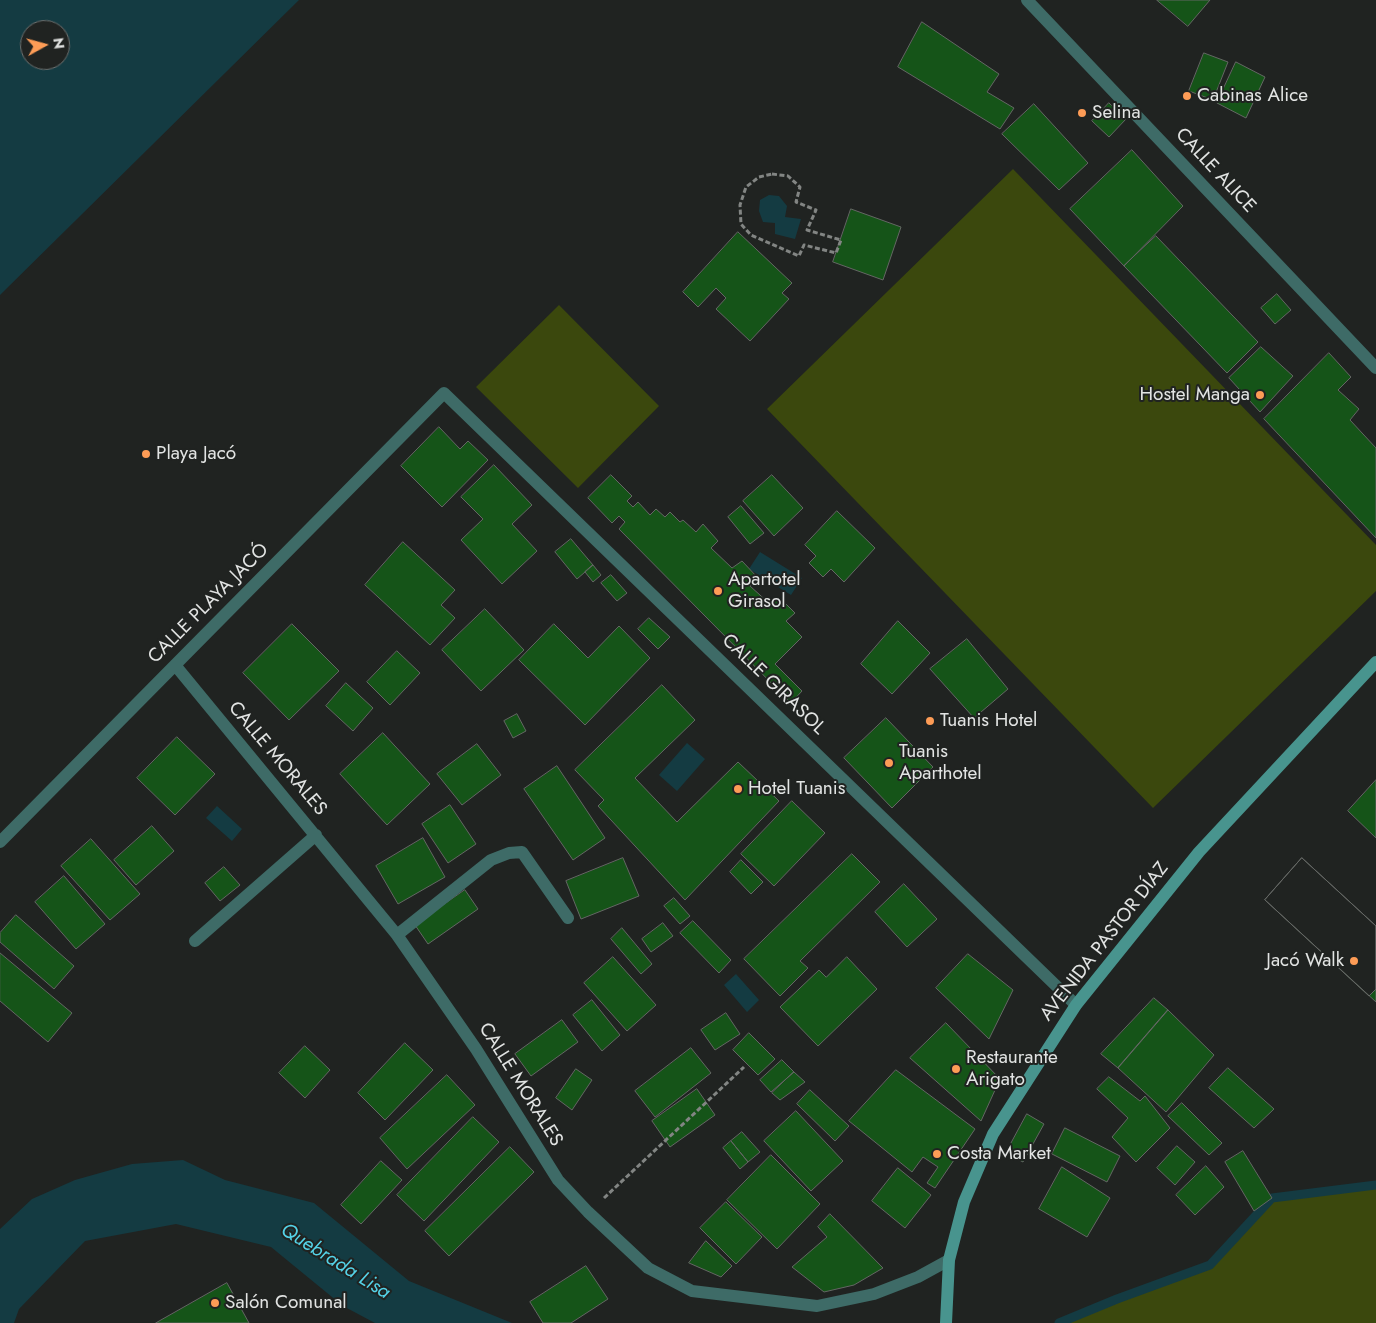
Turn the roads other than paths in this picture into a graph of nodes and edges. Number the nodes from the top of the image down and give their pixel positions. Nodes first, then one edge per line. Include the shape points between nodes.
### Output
1 (1027, 0) edge
2 (1376, 368) edge
3 (444, 393) joint
4 (1376, 662) edge
5 (175, 665) junction
6 (316, 835) junction
7 (0, 842) edge
8 (568, 918) dead end
9 (398, 935) junction
10 (194, 941) dead end
11 (1076, 1005) junction
12 (949, 1260) junction
13 (946, 1323) edge

1 - 2 street, CALLE ALICE
3 - 5 street, CALLE PLAYA JACÓ
3 - 11 street, CALLE GIRASOL
4 - 11 street, AVENIDA PASTOR DÍAZ via 1199,852
5 - 6 street, CALLE MORALES
5 - 7 street, CALLE PLAYA JACÓ
6 - 9 street, CALLE MORALES
6 - 10 street
8 - 9 street via 522,852 509,853 491,860
9 - 12 street, CALLE MORALES via 476,1049 558,1180 648,1268 692,1291 817,1306 874,1294 918,1277
11 - 12 street, AVENIDA PASTOR DÍAZ via 993,1134 964,1202
12 - 13 street, AVENIDA PASTOR DÍAZ

